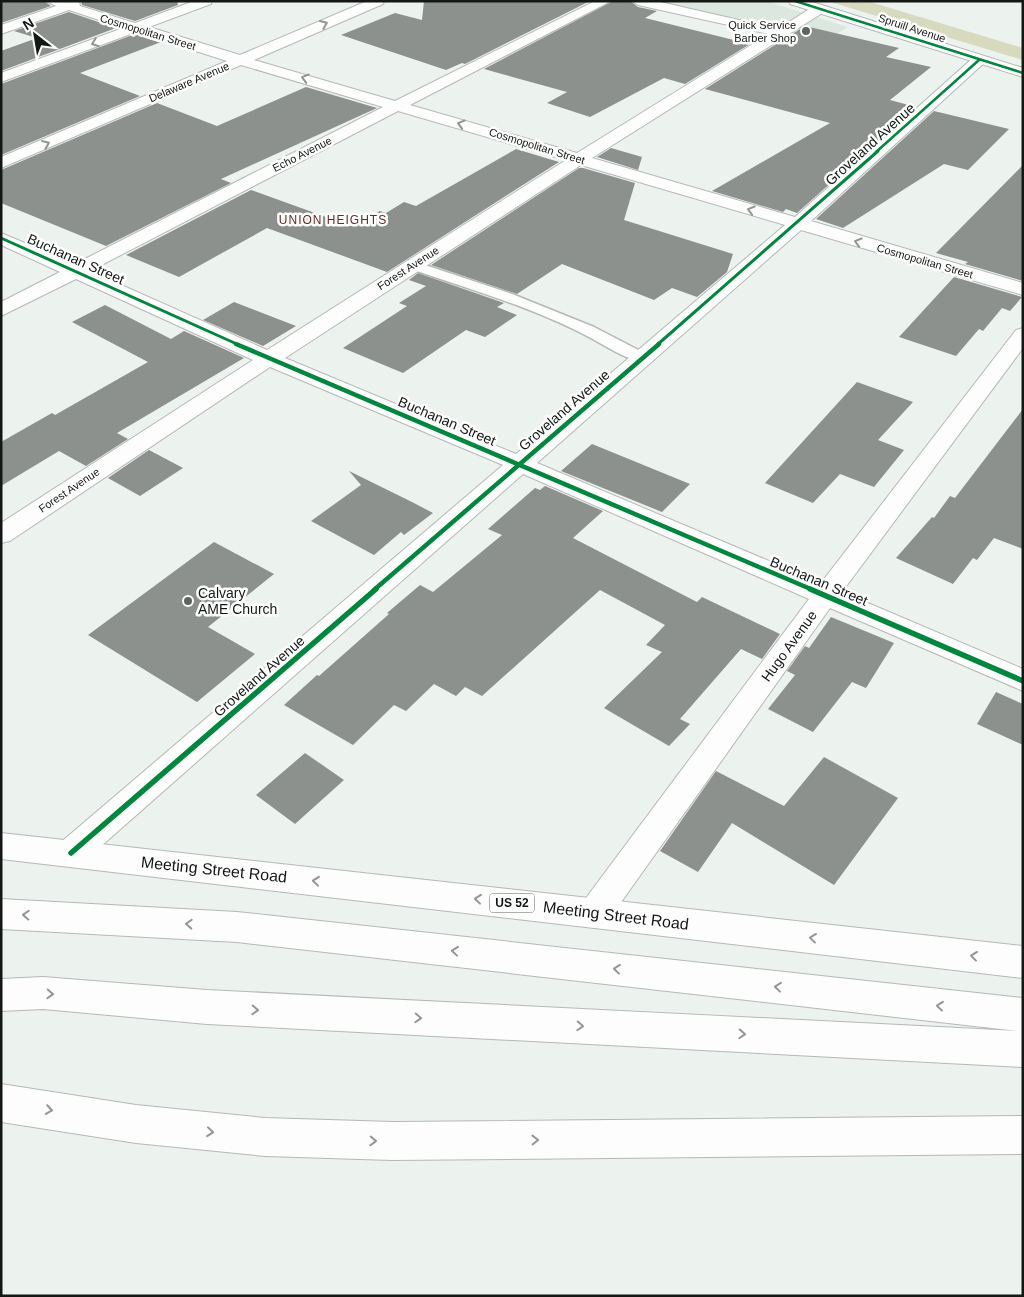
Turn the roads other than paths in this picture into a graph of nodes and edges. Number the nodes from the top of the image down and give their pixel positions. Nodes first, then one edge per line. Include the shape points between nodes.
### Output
1 (52, 1) edge
2 (84, 1) edge
3 (206, 1) edge
4 (378, 1) edge
5 (605, 1) edge
6 (638, 1) edge
7 (795, 1) edge
8 (69, 6) junction
9 (819, 9) junction
10 (136, 28) junction
11 (1, 30) edge
12 (780, 33) junction
13 (240, 60) junction
14 (979, 60) junction
15 (1023, 73) edge
16 (1, 78) edge
17 (398, 105) junction
18 (579, 159) junction
19 (1, 163) edge
20 (798, 224) junction
21 (1, 238) edge
22 (413, 265) junction
23 (76, 271) junction
24 (1023, 289) edge
25 (1, 310) edge
26 (1023, 334) edge
27 (267, 358) junction
28 (642, 358) junction
29 (520, 464) junction
30 (1, 535) edge
31 (825, 596) junction
32 (1023, 681) edge
33 (1, 846) edge
34 (71, 853) junction
35 (595, 912) junction
36 (1, 914) edge
37 (1023, 962) edge
38 (1, 994) edge
39 (1023, 1015) edge
40 (1023, 1049) edge
41 (1, 1103) edge
42 (1023, 1135) edge

1 - 8 main road, Cosmopolitan Street
2 - 8 main road
3 - 10 main road
13 -> 4 main road, Delaware Avenue
5 - 17 main road, Echo Avenue
6 - 12 main road
7 - 9 main road, Spruill Avenue
8 - 10 main road, Cosmopolitan Street
8 - 11 main road
9 - 12 main road, Forest Avenue
9 - 14 main road, Spruill Avenue
10 - 13 main road, Cosmopolitan Street
10 -> 16 main road
12 - 18 main road, Forest Avenue
17 -> 13 main road, Cosmopolitan Street
19 -> 13 main road, Delaware Avenue
14 - 15 main road, Spruill Avenue
14 - 20 main road, Groveland Avenue
18 -> 17 main road, Cosmopolitan Street
17 - 23 main road, Echo Avenue
20 -> 18 main road, Cosmopolitan Street
18 - 22 main road, Forest Avenue
24 -> 20 main road, Cosmopolitan Street
20 - 28 main road, Groveland Avenue
21 - 23 main road, Buchanan Street
22 - 27 main road, Forest Avenue
22 - 28 lane via 507,297 588,330
23 - 25 main road, Echo Avenue
23 - 27 main road, Buchanan Street
26 - 31 main road, Hugo Avenue
27 - 29 main road, Buchanan Street
27 - 30 main road, Forest Avenue
28 - 29 main road, Groveland Avenue
29 - 31 main road, Buchanan Street
29 - 34 main road, Groveland Avenue
31 - 32 main road, Buchanan Street
31 - 35 main road, Hugo Avenue
33 - 34 main road, Meeting Street Road / US 52
35 -> 34 main road, Meeting Street Road / US 52
37 -> 35 main road, Meeting Street Road / US 52
39 -> 36 main road via 237,927
38 -> 40 main road via 42,993 207,1008
41 -> 42 main road via 136,1124 265,1138 402,1141

